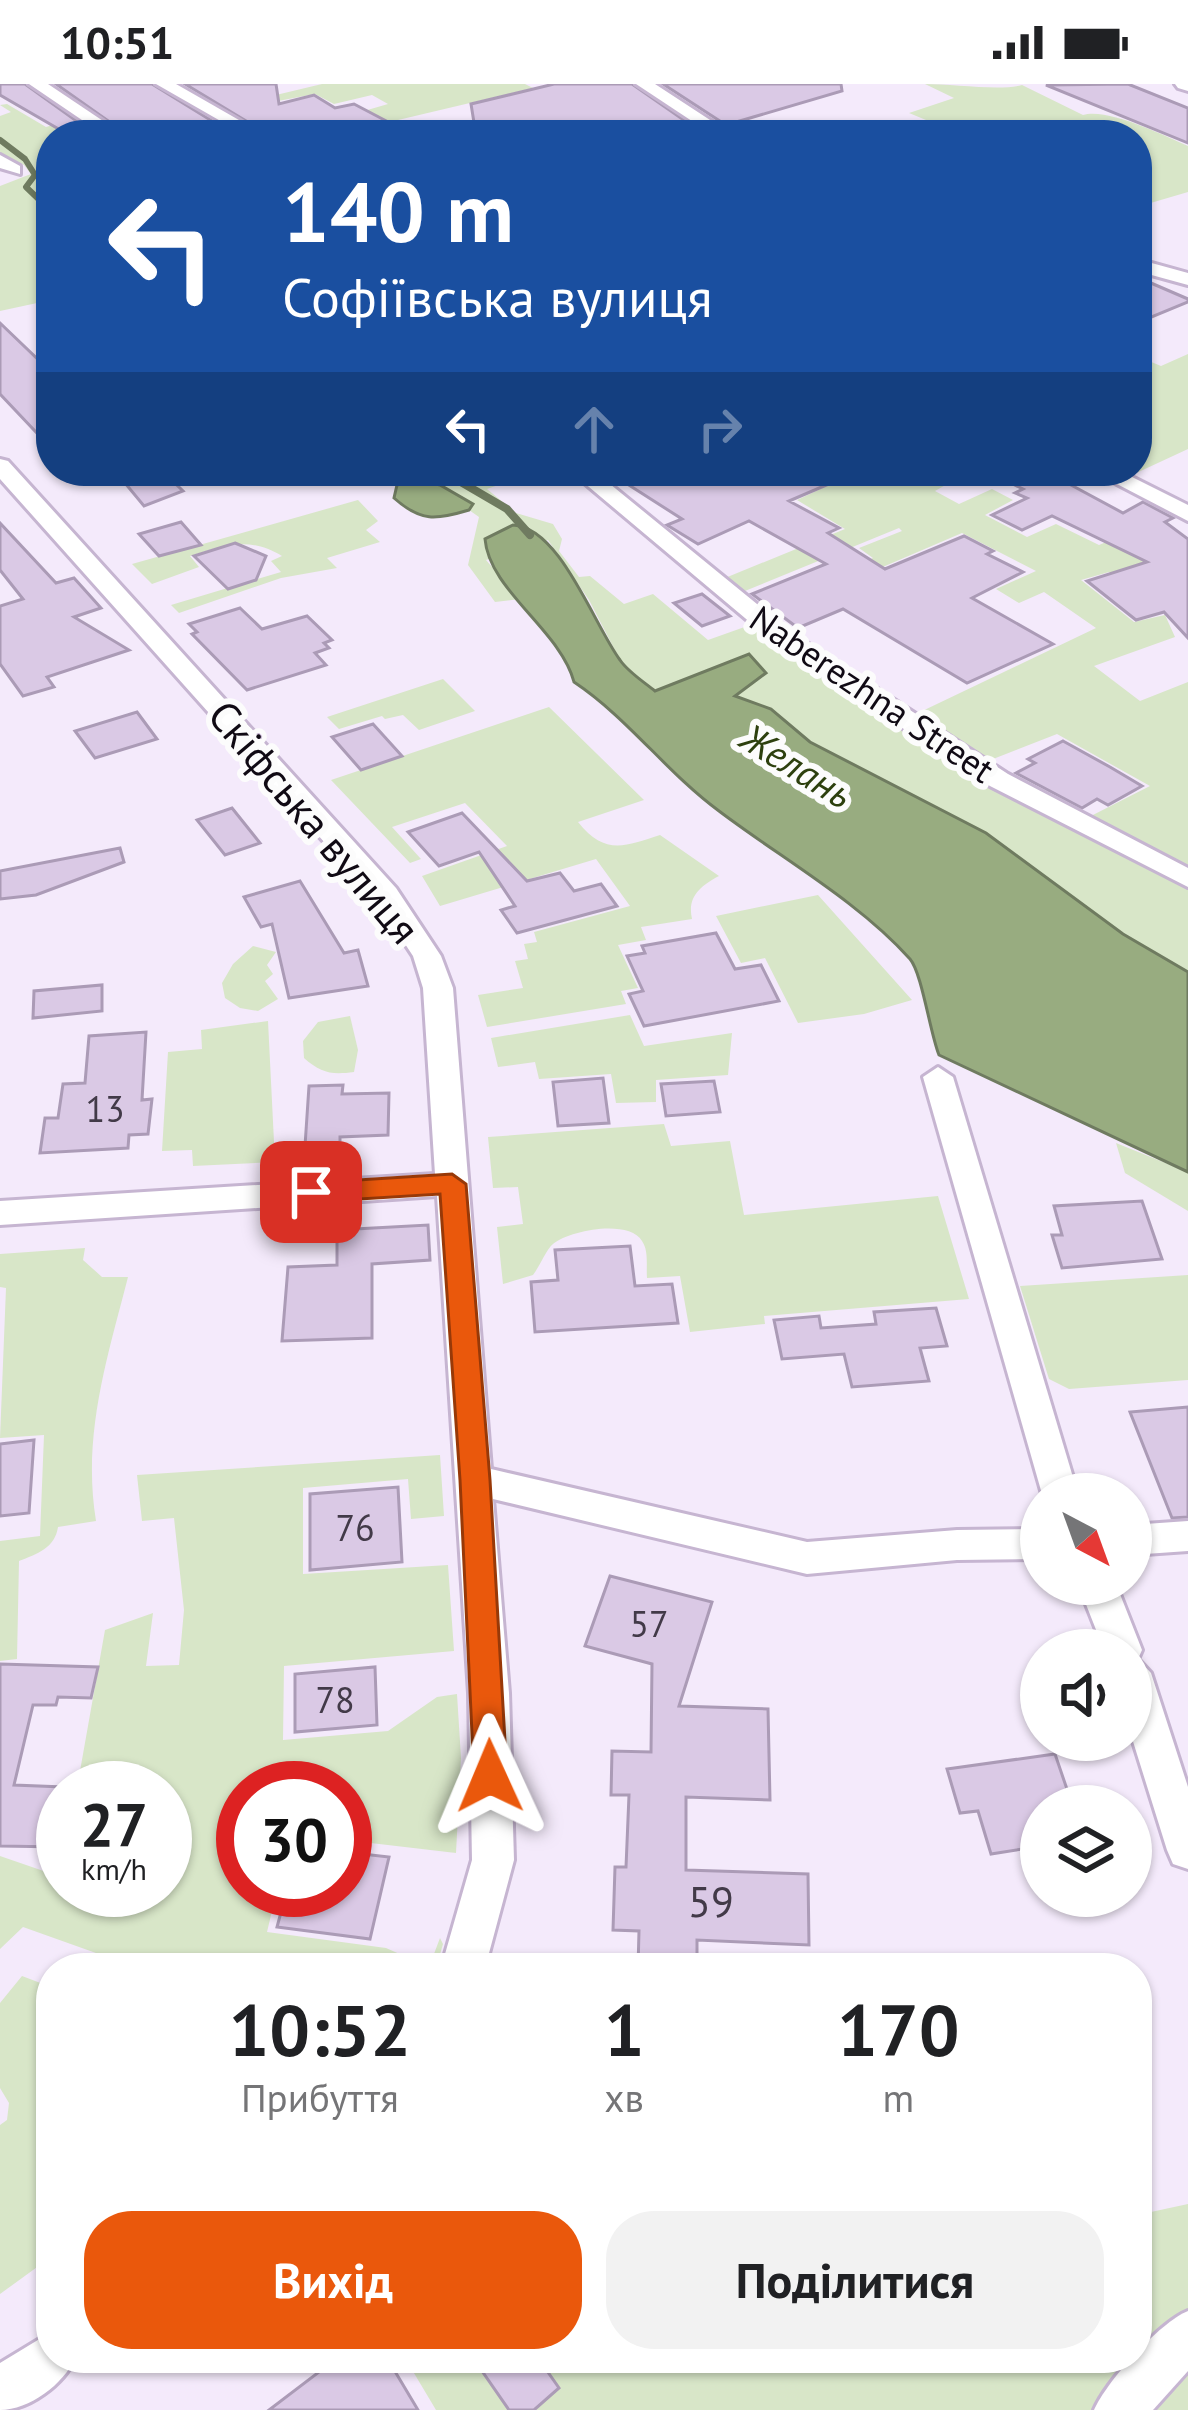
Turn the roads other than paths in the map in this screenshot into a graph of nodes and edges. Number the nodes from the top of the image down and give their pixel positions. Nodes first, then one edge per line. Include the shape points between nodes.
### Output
1 (38, 84) edge
2 (164, 84) edge
3 (644, 84) edge
4 (93, 120) edge
5 (230, 120) edge
6 (700, 120) edge
7 (1152, 269) edge
8 (1188, 279) edge
9 (0, 466) edge
10 (599, 486) edge
11 (1133, 486) edge
12 (1188, 514) edge
13 (1188, 879) edge
14 (938, 1077) dead end
15 (452, 1184) junction
16 (0, 1213) edge
17 (1054, 1473) edge
18 (475, 1480) junction
19 (1188, 1536) edge
20 (1152, 1539) edge
21 (1020, 1544) edge
22 (1152, 1738) edge
23 (1188, 1850) edge
24 (467, 1953) edge
25 (1188, 2335) edge
26 (36, 2368) edge
27 (0, 2393) edge
28 (1120, 2410) edge

1 - 4 street
2 - 5 street
3 - 6 street
7 - 8 street
9 - 15 street, Скіфська вулиця via 386,894 427,956 438,988
10 - 13 street, Naberezhna Street via 773,631 999,781
11 - 12 street
14 - 17 street
15 - 16 street
15 - 18 street, Скіфська вулиця
18 - 21 street via 807,1558
18 - 24 street, Скіфська вулиця via 493,1860
19 - 20 street
22 - 23 street
25 - 28 street
26 - 27 street

